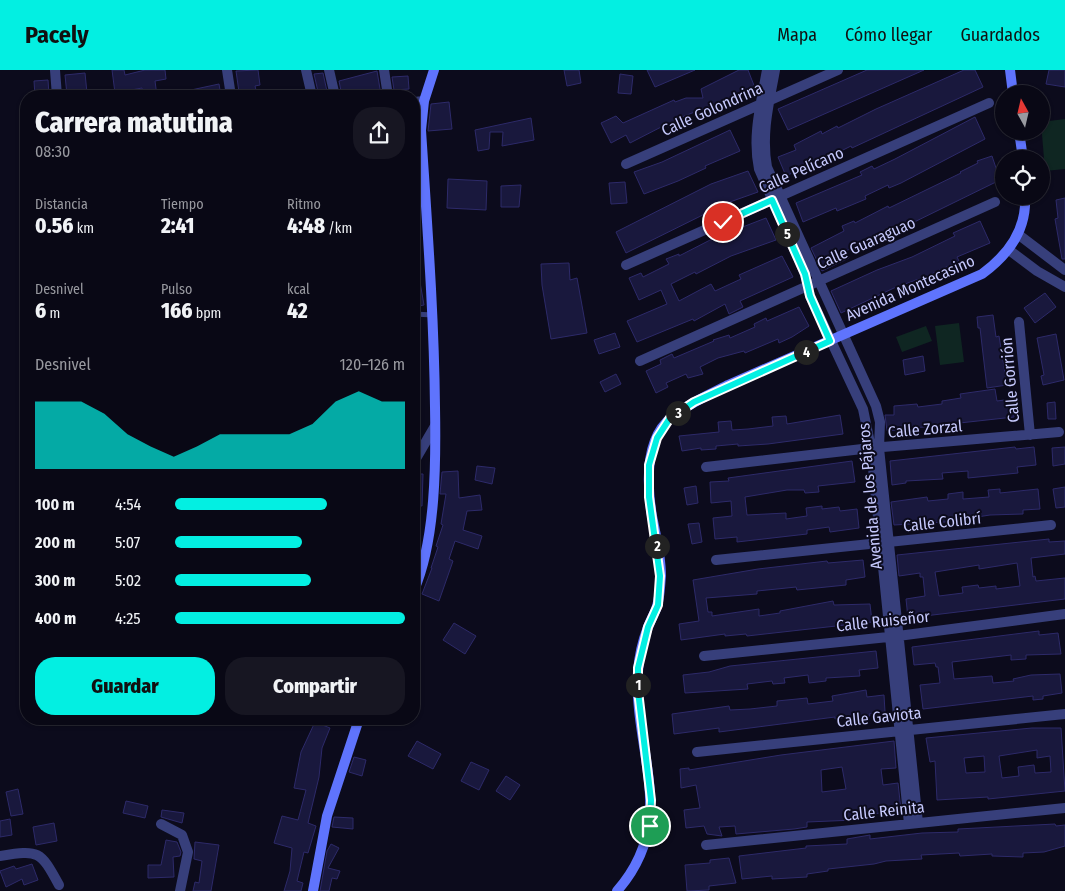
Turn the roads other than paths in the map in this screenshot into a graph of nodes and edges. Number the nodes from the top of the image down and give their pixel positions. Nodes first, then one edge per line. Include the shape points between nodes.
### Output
1 (54, 70) edge
2 (227, 70) edge
3 (306, 70) edge
4 (329, 70) edge
5 (384, 70) edge
6 (434, 70) edge
7 (767, 70) edge
8 (775, 70) edge
9 (838, 70) edge
10 (1010, 70) edge
11 (1012, 85) edge
12 (56, 90) edge
13 (230, 90) edge
14 (311, 90) edge
15 (334, 90) edge
16 (387, 90) edge
17 (420, 100) edge
18 (765, 103) junction
19 (989, 103) dead end
20 (420, 116) edge
21 (626, 164) dead end
22 (426, 198) junction
23 (775, 198) junction
24 (420, 202) edge
25 (995, 202) dead end
26 (1026, 205) edge
27 (1019, 235) junction
28 (1009, 250) junction
29 (626, 265) dead end
30 (1065, 270) edge
31 (818, 281) junction
32 (807, 286) junction
33 (1065, 287) edge
34 (420, 314) edge
35 (434, 315) junction
36 (1020, 322) dead end
37 (843, 335) junction
38 (830, 341) junction
39 (640, 361) dead end
40 (435, 426) junction
41 (1059, 432) dead end
42 (1030, 435) junction
43 (875, 448) junction
44 (420, 452) edge
45 (706, 467) dead end
46 (1051, 525) dead end
47 (885, 543) junction
48 (716, 560) dead end
49 (420, 576) edge
50 (1065, 614) edge
51 (894, 636) junction
52 (704, 656) dead end
53 (1065, 714) edge
54 (357, 725) edge
55 (904, 730) junction
56 (697, 752) dead end
57 (1065, 808) edge
58 (913, 823) junction
59 (162, 824) dead end
60 (706, 845) dead end
61 (0, 856) edge
62 (59, 885) dead end
63 (180, 891) edge
64 (313, 891) edge
65 (617, 891) edge

1 - 12 street
2 - 13 street
3 - 14 street
4 - 15 street
5 - 16 street
6 - 17 street
7 - 18 street, Avenida de los Pájaros
8 - 18 street, Avenida de los Pájaros
9 - 18 street, Calle Golondrina
10 - 11 street
18 - 21 street, Calle Golondrina
18 - 23 street, Avenida de los Pájaros via 763,146
19 - 23 street, Calle Pelícano
20 - 22 street
22 - 24 street
22 - 35 street
23 - 29 street, Calle Pelícano
23 - 31 street, Avenida de los Pájaros
23 - 32 street, Avenida de los Pájaros
25 - 31 street, Calle Guaraguao
26 - 27 street, Avenida Montecasino
27 - 28 street, Avenida Montecasino
27 - 30 street
28 - 33 street
28 - 37 street, Avenida Montecasino via 982,274
31 - 32 street, Calle Guaraguao
31 - 37 street, Avenida de los Pájaros
32 - 38 street, Avenida de los Pájaros
32 - 39 street, Calle Guaraguao
34 - 35 lane
35 - 40 street
36 - 42 street, Calle Gorrión
37 - 38 street, Avenida Montecasino
37 - 43 street, Avenida de los Pájaros via 876,406 880,422
38 - 43 street, Avenida de los Pájaros via 863,409
38 - 65 street, Avenida Montecasino via 694,402 670,418 657,438 649,465 649,497 660,576 658,605 648,627 638,676 651,800 650,826 638,861
40 - 44 street
40 - 49 street via 434,497
41 - 42 street, Calle Zorzal
42 - 43 street, Calle Zorzal
43 - 45 street, Calle Zorzal
43 - 47 street, Avenida de los Pájaros
46 - 47 street, Calle Colibrí
47 - 48 street, Calle Colibrí
47 - 51 street, Avenida de los Pájaros
50 - 51 street, Calle Ruiseñor
51 - 52 street, Calle Ruiseñor
51 - 55 street, Avenida de los Pájaros
53 - 55 street, Calle Gaviota
54 - 64 street via 326,816
55 - 56 street, Calle Gaviota
55 - 58 street, Avenida de los Pájaros
57 - 58 street, Calle Reinita
58 - 60 street, Calle Reinita
59 - 63 street via 182,836 188,852
61 - 62 street via 30,851 46,860

